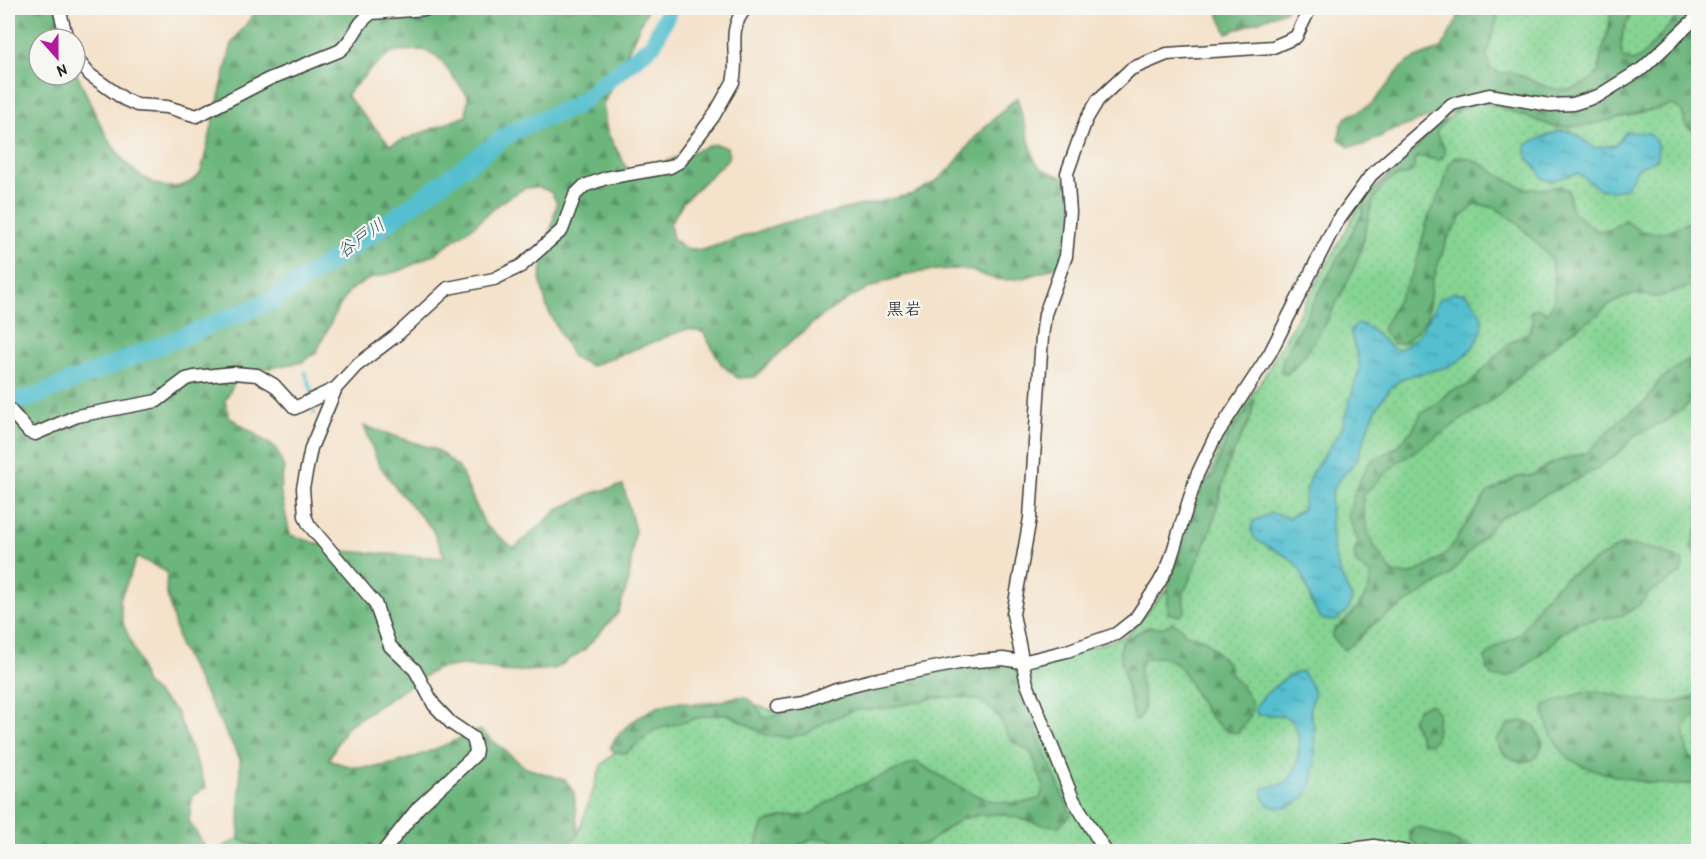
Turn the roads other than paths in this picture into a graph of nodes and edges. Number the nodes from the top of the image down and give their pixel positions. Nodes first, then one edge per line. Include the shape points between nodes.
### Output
1 (59, 8) edge
2 (438, 8) edge
3 (746, 8) edge
4 (1310, 8) edge
5 (1698, 16) edge
6 (64, 27) edge
7 (87, 71) edge
8 (332, 389) junction
9 (8, 408) edge
10 (1022, 662) junction
11 (777, 706) dead end
12 (383, 852) edge
13 (1106, 852) edge
14 (1330, 852) edge
15 (1407, 852) edge

1 - 6 street
2 - 7 street via 372,13 339,51 269,79 197,116 167,107 137,105
3 - 8 street via 733,32 733,82 686,156 670,167 606,178 584,186 575,195 562,230 521,266 494,279 448,288
4 - 10 street via 1296,37 1273,46 1167,54 1146,62 1113,83 1086,120 1067,173 1070,212 1066,256 1042,337 1030,518 1013,614
5 - 10 street via 1643,68 1598,96 1573,104 1550,105 1489,95 1452,104 1371,175 1335,225 1270,353 1214,439 1190,495 1169,564 1149,602 1116,634
8 - 9 street via 295,408 266,379 244,373 186,379 158,401 77,416 35,434
8 - 12 street via 305,471 305,516 375,603 390,646 415,670 434,705 473,738 476,750 418,808
10 - 11 street via 964,662 872,680 804,702
10 - 13 street via 1073,799
14 - 15 street via 1374,846

